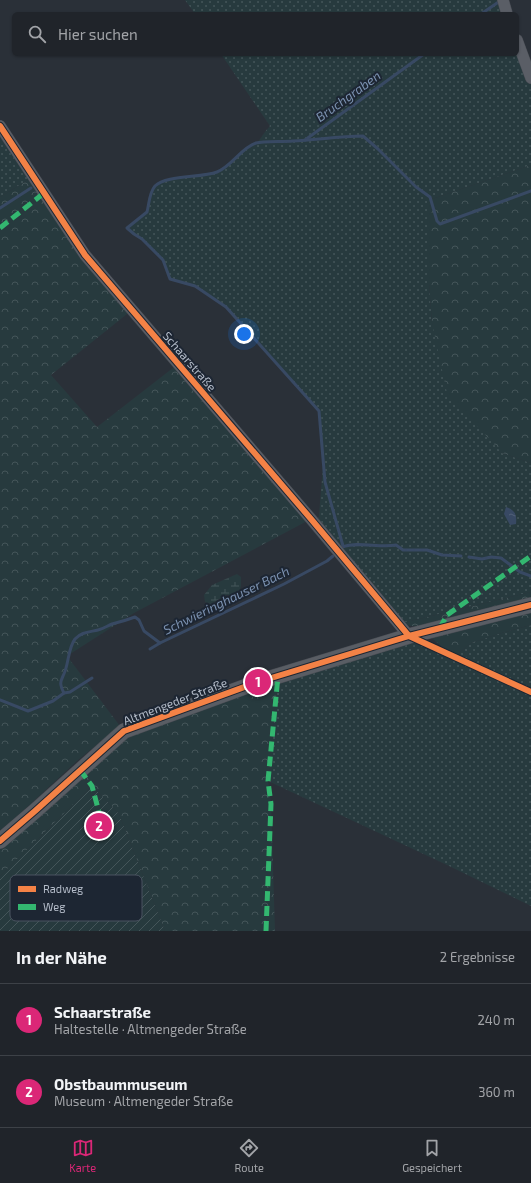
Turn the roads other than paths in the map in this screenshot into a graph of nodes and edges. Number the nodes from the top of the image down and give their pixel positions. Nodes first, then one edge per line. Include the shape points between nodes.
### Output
1 (503, 0) edge
2 (506, 12) edge
3 (519, 45) edge
4 (531, 78) edge
5 (0, 126) edge
6 (531, 604) edge
7 (408, 636) junction
8 (0, 841) edge

1 - 2 street
3 - 4 street
5 - 7 street, Schaarstraße via 85,255
6 - 7 street, Altmengeder Straße
7 - 8 street, Altmengeder Straße via 258,682 124,731

